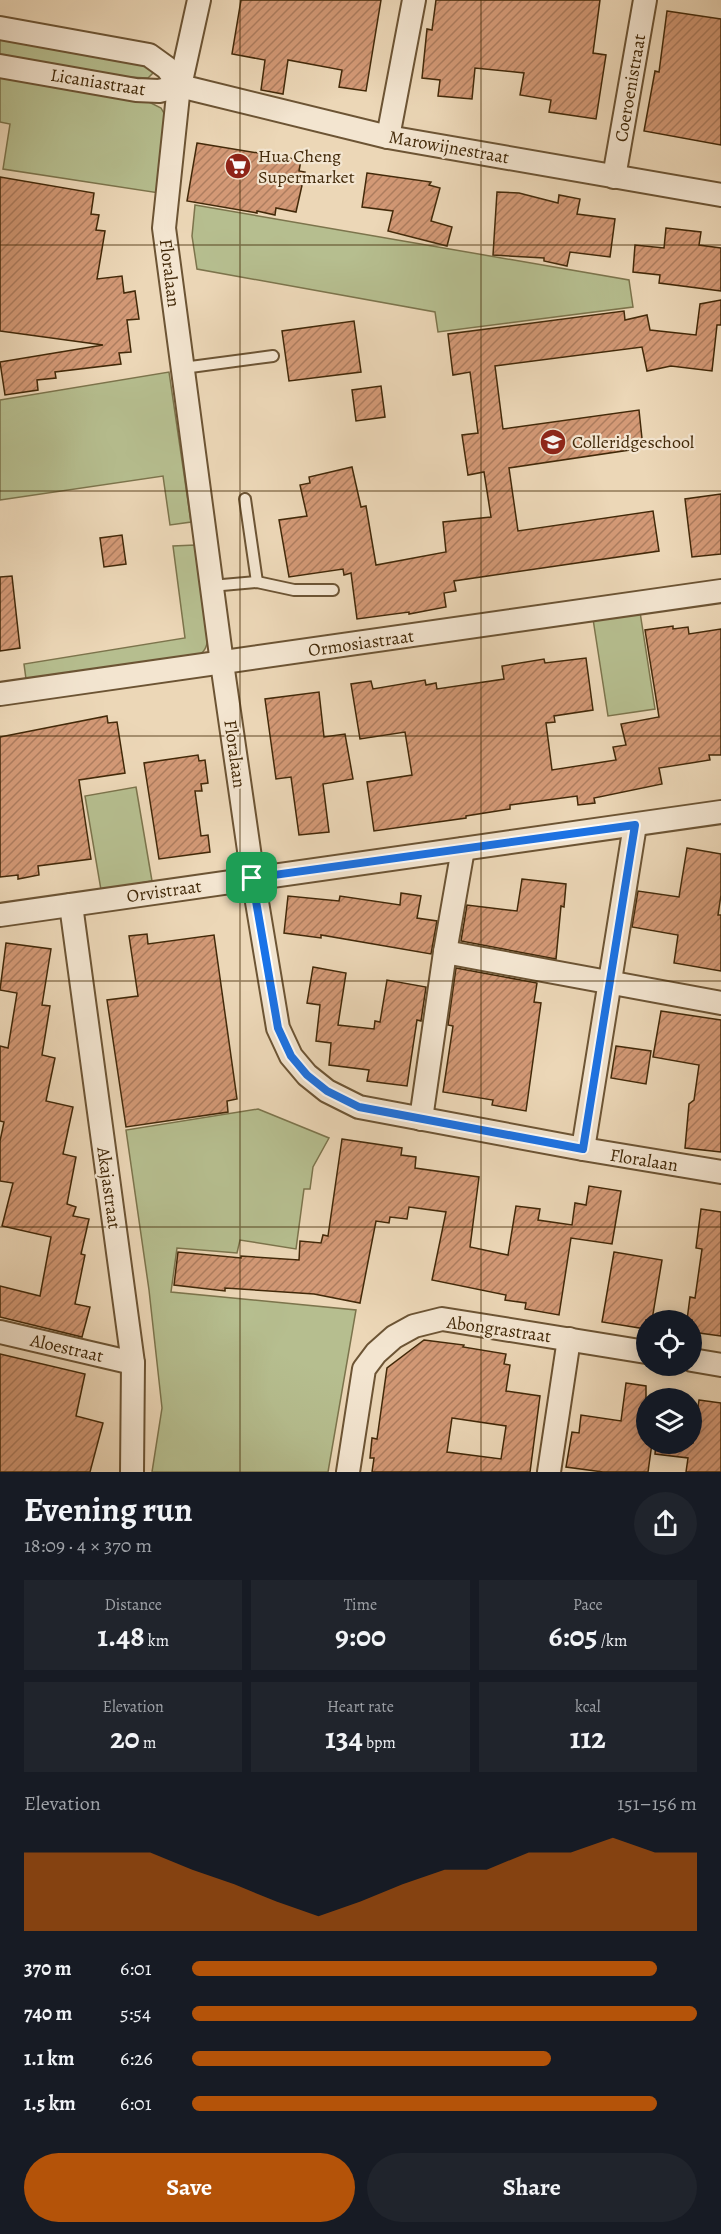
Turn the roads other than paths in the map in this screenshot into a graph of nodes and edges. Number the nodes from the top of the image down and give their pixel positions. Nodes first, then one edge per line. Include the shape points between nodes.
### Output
1 (199, 0) edge
2 (414, 0) edge
3 (645, 0) edge
4 (0, 28) edge
5 (0, 66) edge
6 (180, 86) junction
7 (388, 137) junction
8 (614, 177) junction
9 (721, 195) edge
10 (273, 356) dead end
11 (183, 368) junction
12 (245, 499) dead end
13 (257, 582) junction
14 (211, 586) junction
15 (333, 590) dead end
16 (721, 591) edge
17 (222, 663) junction
18 (0, 694) edge
19 (721, 812) edge
20 (635, 825) junction
21 (464, 849) junction
22 (252, 878) junction
23 (71, 904) junction
24 (0, 915) edge
25 (445, 952) junction
26 (610, 981) junction
27 (721, 1003) edge
28 (421, 1119) junction
29 (583, 1149) junction
30 (721, 1173) edge
31 (0, 1332) edge
32 (569, 1339) junction
33 (636, 1350) edge
34 (702, 1362) edge
35 (134, 1363) junction
36 (721, 1365) edge
37 (132, 1472) edge
38 (348, 1472) edge
39 (549, 1472) edge

1 - 6 street, Floralaan
2 - 7 street
3 - 8 street, Coeroenistraat
4 - 6 street, Licaniastraat via 149,55 167,68
5 - 6 street, Licaniastraat via 136,90 159,91
6 - 7 street, Marowijnestraat
6 - 11 street, Floralaan via 164,228
7 - 8 street, Marowijnestraat
8 - 9 street, Marowijnestraat
10 - 11 lane
11 - 14 street, Floralaan
12 - 13 lane
13 - 14 lane
13 - 15 lane via 294,590
14 - 17 street, Floralaan
16 - 17 street, Ormosiastraat
17 - 18 street, Ormosiastraat
17 - 22 street, Floralaan
19 - 20 street, Orvistraat
20 - 21 street, Orvistraat
20 - 26 street
21 - 22 street, Orvistraat
21 - 25 street
22 - 23 street, Orvistraat
22 - 28 street, Floralaan via 278,1028 291,1056 327,1091 359,1107
23 - 24 street, Orvistraat
23 - 35 street, Akajastraat
25 - 26 street
25 - 28 street
26 - 27 street
26 - 29 street
28 - 29 street, Floralaan
29 - 30 street, Floralaan
31 - 35 street, Aloestraat
32 - 33 street, Abongrastraat
32 - 38 street, Abongrastraat via 442,1320 414,1326 394,1337 364,1369
32 - 39 street
34 - 36 street
35 - 37 street, Akajastraat

